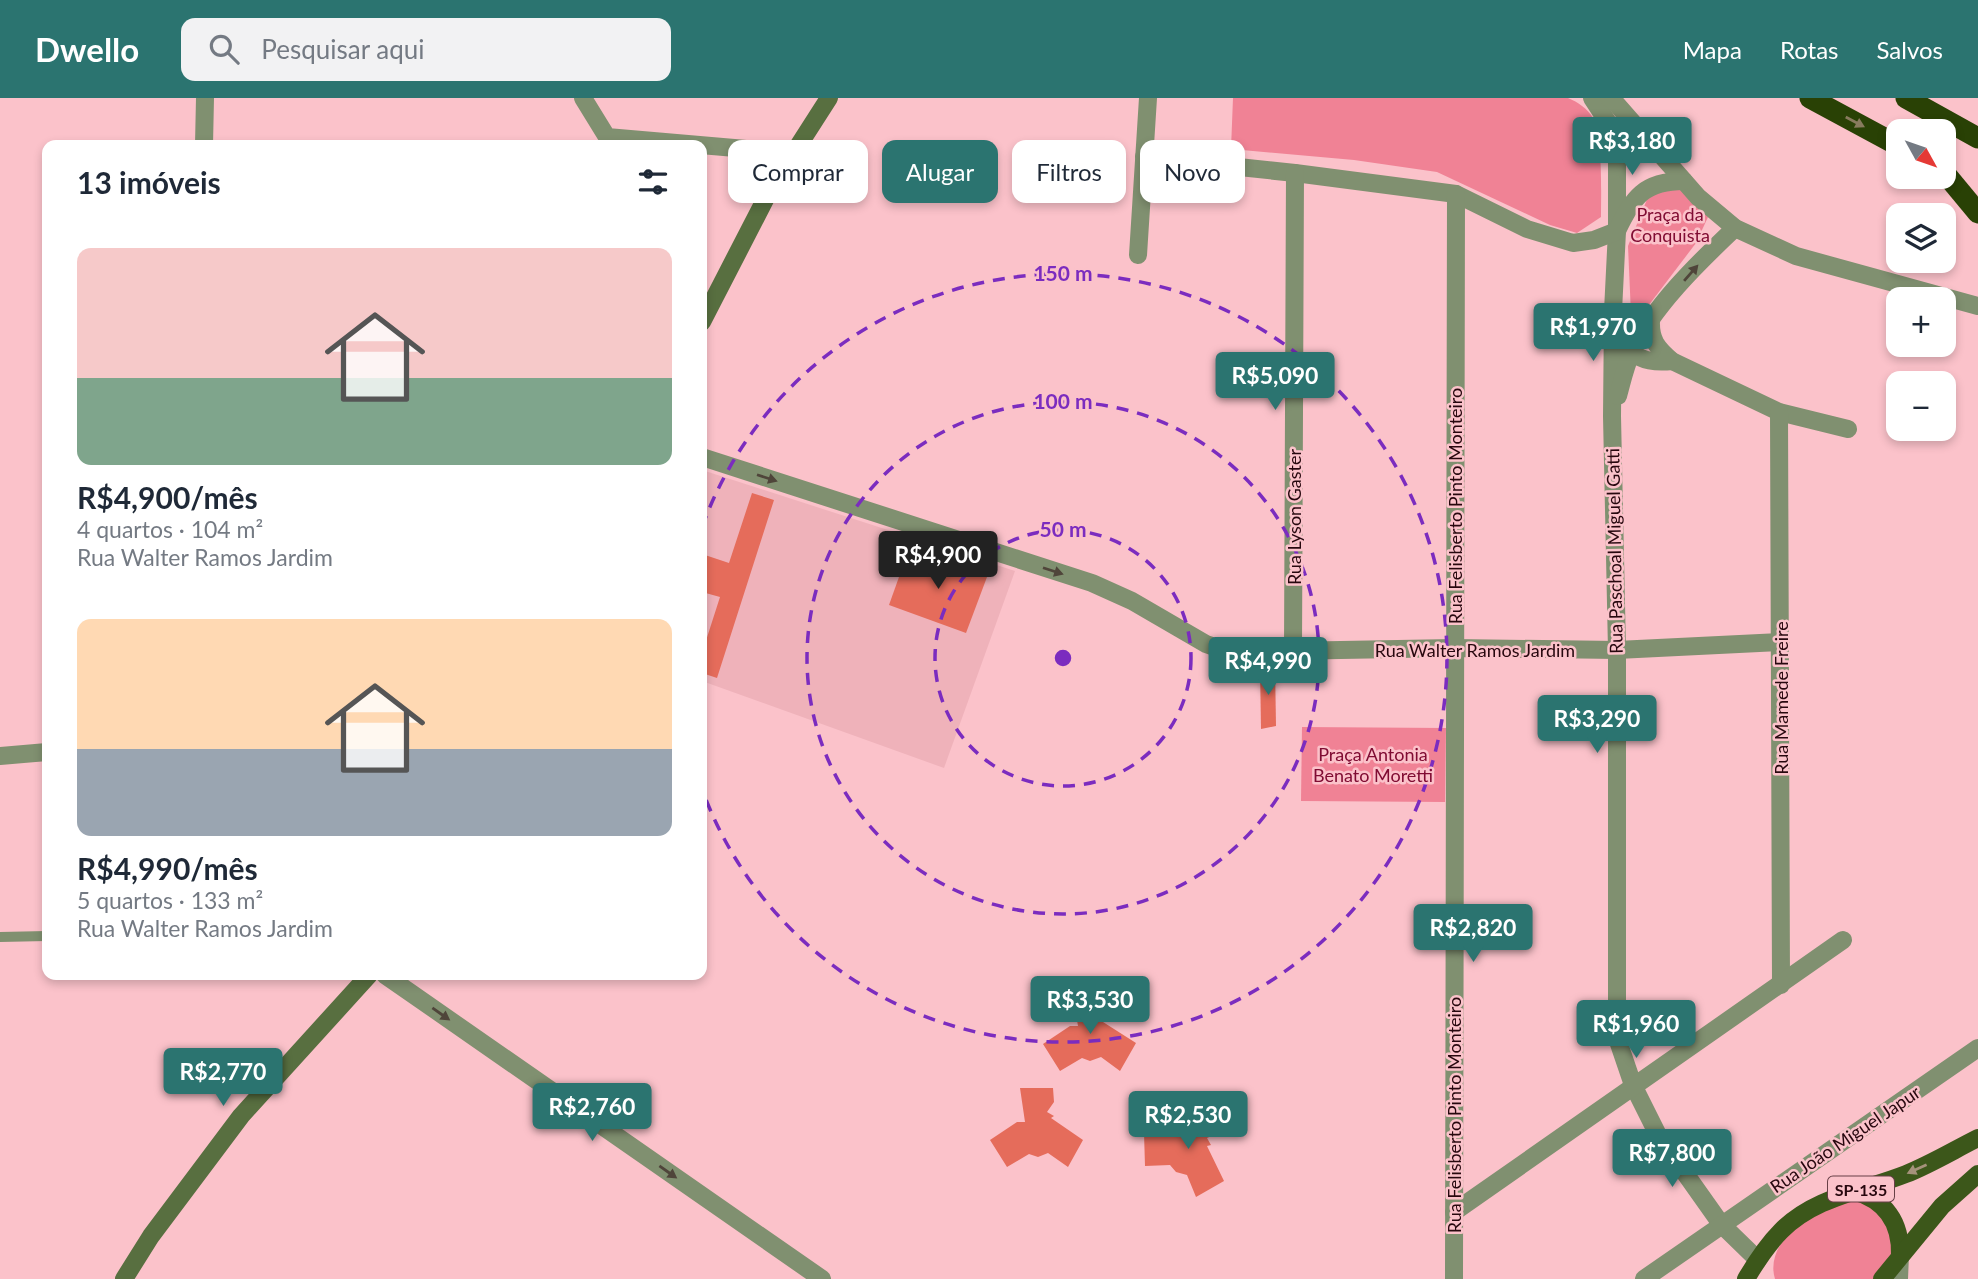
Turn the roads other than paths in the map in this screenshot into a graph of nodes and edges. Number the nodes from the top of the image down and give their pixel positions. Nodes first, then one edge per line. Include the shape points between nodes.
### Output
1 (205, 98) edge
2 (583, 98) edge
3 (829, 98) edge
4 (1148, 98) edge
5 (1592, 98) edge
6 (1609, 98) edge
7 (1810, 98) edge
8 (1906, 98) edge
9 (1975, 135) edge
10 (1886, 139) edge
11 (204, 140) edge
12 (651, 140) edge
13 (802, 140) edge
14 (1145, 140) edge
15 (707, 145) edge
16 (728, 147) edge
17 (1245, 168) edge
18 (1295, 173) junction
19 (1956, 177) edge
20 (1684, 181) junction
21 (1956, 187) edge
22 (1978, 189) edge
23 (1456, 194) junction
24 (763, 203) edge
25 (1141, 203) edge
26 (1978, 213) edge
27 (1735, 228) junction
28 (1617, 231) junction
29 (1138, 255) dead end
30 (708, 298) edge
31 (1978, 306) edge
32 (1613, 311) junction
33 (1651, 320) junction
34 (1631, 354) junction
35 (1672, 361) junction
36 (1779, 412) junction
37 (1612, 416) junction
38 (1848, 429) dead end
39 (707, 459) edge
40 (1781, 642) junction
41 (1454, 648) junction
42 (1617, 650) junction
43 (1293, 651) junction
44 (42, 752) edge
45 (0, 756) edge
46 (42, 936) edge
47 (0, 937) edge
48 (1843, 940) dead end
49 (364, 980) edge
50 (391, 980) edge
51 (1781, 985) junction
52 (1978, 1048) edge
53 (1633, 1085) junction
54 (1978, 1138) edge
55 (1978, 1174) edge
56 (1854, 1191) junction
57 (1454, 1212) junction
58 (1721, 1224) junction
59 (1900, 1255) junction
60 (1758, 1260) junction
61 (124, 1279) edge
62 (822, 1279) edge
63 (1454, 1279) edge
64 (1644, 1279) edge
65 (1746, 1279) edge
66 (1759, 1279) edge
67 (1882, 1279) edge
68 (1899, 1279) edge

1 - 11 street
2 - 12 street via 607,136
3 - 13 street
4 - 14 street
5 - 28 street, Rua Paschoal Miguel Gatti via 1616,143
6 - 20 street
7 -> 10 highway
8 - 9 highway
15 - 16 street
17 - 18 street
18 - 23 street
18 - 43 street, Rua Lyson Gaster
19 - 22 highway
20 - 27 street
20 - 28 street via 1663,181 1647,189 1627,210
21 - 26 highway
23 - 28 street via 1527,229 1573,243
23 - 41 street, Rua Felisberto Pinto Monteiro
24 - 30 street
25 - 29 street
27 - 31 street via 1796,256
33 -> 27 street
28 - 32 street, Rua Paschoal Miguel Gatti
32 - 34 street via 1619,337
32 - 37 street, Rua Paschoal Miguel Gatti
33 - 34 street
33 - 35 street via 1650,335
34 - 35 street via 1657,362
34 - 37 street
35 - 36 street
36 - 38 street
36 - 40 street, Rua Mamede Freire
37 - 42 street, Rua Paschoal Miguel Gatti
39 -> 43 street, Rua Walter Ramos Jardim via 1092,583 1229,652
40 - 42 street, Rua Walter Ramos Jardim
40 - 51 street, Rua Mamede Freire
41 - 42 street, Rua Walter Ramos Jardim
41 - 43 street, Rua Walter Ramos Jardim
41 - 57 street, Rua Felisberto Pinto Monteiro
42 - 53 street, Rua Paschoal Miguel Gatti via 1616,1038
44 - 45 street
46 - 47 lane
48 - 51 street
49 - 61 street via 241,1116
50 -> 62 street
51 - 53 street
52 - 58 street, Rua João Miguel Japur
53 - 57 street
53 - 58 street, Rua Paschoal Miguel Gatti via 1658,1135
54 -> 56 main road, SP-135 via 1906,1174
55 - 59 main road via 1942,1206
56 - 59 main road via 1876,1200 1893,1218
56 - 60 main road, SP-135 via 1802,1214
57 - 63 street, Rua Felisberto Pinto Monteiro
58 - 60 street, Rua Paschoal Miguel Gatti
58 - 64 street, Rua João Miguel Japur
59 - 67 main road
59 - 68 street
60 - 65 main road, SP-135
60 - 66 main road

